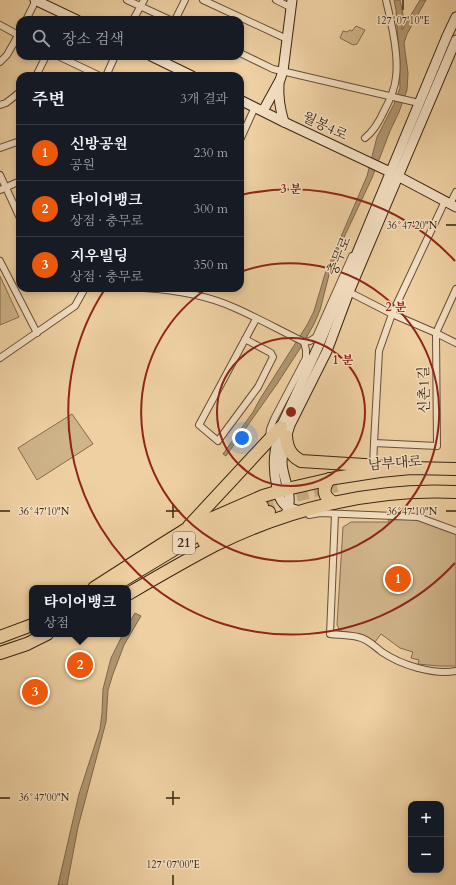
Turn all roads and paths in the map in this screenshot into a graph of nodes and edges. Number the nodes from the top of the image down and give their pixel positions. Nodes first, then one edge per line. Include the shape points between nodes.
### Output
1 (36, 0) edge
2 (127, 0) edge
3 (144, 0) edge
4 (184, 0) edge
5 (203, 0) edge
6 (276, 0) edge
7 (386, 0) edge
8 (291, 3) edge
9 (140, 7) junction
10 (28, 16) edge
11 (69, 16) edge
12 (135, 16) edge
13 (161, 16) edge
14 (177, 16) edge
15 (237, 16) edge
16 (456, 17) edge
17 (244, 19) edge
18 (0, 25) edge
19 (16, 33) edge
20 (453, 37) edge
21 (16, 39) edge
22 (287, 39) junction
23 (244, 55) edge
24 (44, 60) edge
25 (66, 60) edge
26 (113, 60) edge
27 (159, 60) edge
28 (0, 62) edge
29 (282, 71) junction
30 (38, 72) edge
31 (92, 72) edge
32 (108, 72) edge
33 (184, 72) edge
34 (280, 80) junction
35 (16, 95) edge
36 (394, 96) junction
37 (244, 102) edge
38 (419, 103) junction
39 (0, 105) edge
40 (259, 109) junction
41 (284, 122) junction
42 (244, 133) edge
43 (364, 138) dead end
44 (16, 142) edge
45 (0, 148) edge
46 (390, 172) junction
47 (0, 175) edge
48 (398, 177) junction
49 (16, 183) edge
50 (3, 189) edge
51 (456, 192) edge
52 (450, 204) edge
53 (16, 211) edge
54 (367, 229) junction
55 (0, 261) edge
56 (456, 288) edge
57 (83, 292) edge
58 (180, 292) edge
59 (349, 292) junction
60 (392, 314) junction
61 (256, 319) junction
62 (37, 333) junction
63 (436, 333) junction
64 (245, 339) junction
65 (304, 342) junction
66 (456, 343) edge
67 (0, 358) edge
68 (284, 431) junction
69 (268, 441) junction
70 (374, 443) junction
71 (373, 466) junction
72 (411, 468) junction
73 (456, 469) edge
74 (456, 477) edge
75 (456, 486) edge
76 (282, 490) junction
77 (456, 492) edge
78 (335, 495) junction
79 (266, 509) junction
80 (301, 511) junction
81 (286, 512) junction
82 (320, 513) junction
83 (186, 530) junction
84 (456, 531) edge
85 (205, 551) junction
86 (99, 585) edge
87 (115, 585) edge
88 (131, 586) edge
89 (131, 592) edge
90 (29, 626) edge
91 (0, 637) edge
92 (41, 637) edge
93 (0, 653) edge
94 (456, 671) edge

1 - 10 street
1 - 11 main road
2 - 9 street
3 - 9 street
4 - 14 street
5 - 15 street
6 - 8 street
7 - 36 street via 397,68
8 - 22 main road
9 - 12 street
9 - 13 street
16 - 20 main road, 충무로
17 - 22 street
18 - 19 street
20 - 38 main road, 충무로
20 - 48 main road, 충무로
21 - 28 street
22 - 29 main road
23 - 29 street
24 - 30 street
25 - 31 street
26 - 32 street
27 - 33 main road
29 - 34 main road
29 - 36 street
34 - 40 main road
34 - 41 main road via 279,107
35 - 39 street
36 - 38 street
36 - 43 street via 378,124
37 - 40 main road, 월봉4로
38 - 46 main road, 충무로
40 - 41 main road, 월봉4로
40 - 42 street
41 - 46 main road, 월봉4로
44 - 45 street
46 - 48 main road, 월봉4로
46 - 54 main road, 충무로
47 - 50 street
48 - 52 main road, 월봉4로
48 - 59 main road, 충무로
49 - 50 street
50 - 53 street
51 - 52 street
52 - 60 street
54 - 65 street via 359,239 316,337
54 - 68 main road, 충무로
55 - 62 street
56 - 63 street, 신촌1길
57 - 62 street via 75,306
58 - 61 street via 234,307
59 - 60 street
59 - 68 main road, 충무로 via 327,351 290,425
60 - 63 street
60 - 70 street via 379,351
61 - 64 street
61 - 65 street
62 - 67 street
63 - 66 street
63 - 70 street, 신촌1길 via 437,446
64 - 64 street via 199,425 218,441 258,387 273,357 271,353
65 - 69 street via 306,358 270,429
68 - 69 highway
68 - 71 highway via 288,449 301,461
68 - 76 main road, 충무로 via 277,438 273,461 273,472
69 - 83 highway
70 - 71 street
71 - 72 highway
72 - 73 highway
72 - 78 highway via 380,471
74 - 78 highway, 남부대로 via 374,478
75 - 78 highway, 남부대로 via 406,486
76 - 78 highway
76 - 79 highway
76 - 81 main road, 충무로 via 289,502
77 - 78 highway
78 - 80 highway
78 - 82 street
78 - 84 street via 418,517
78 - 94 street via 330,634 358,637 409,666 432,671
79 - 81 highway
79 - 83 highway
79 - 85 highway
79 - 87 highway, 21 via 203,532
79 - 88 highway
80 - 81 highway
80 - 82 street
82 - 85 street via 280,522
83 - 86 highway
85 - 89 highway
90 - 91 highway
92 - 93 highway

